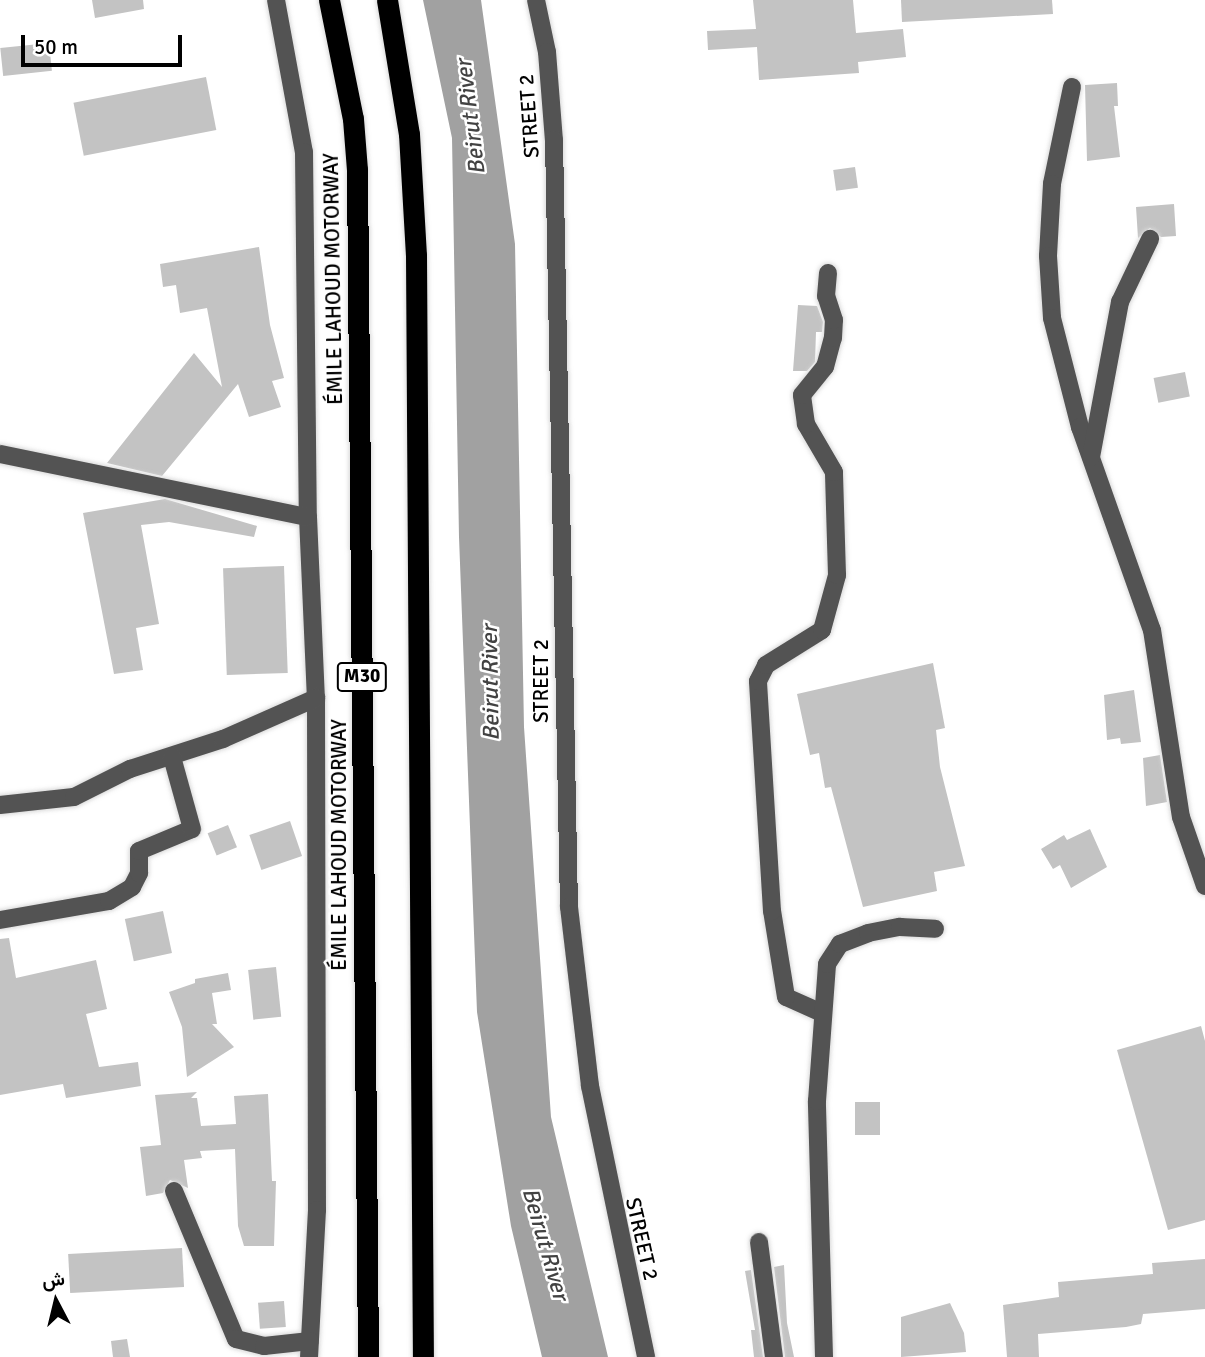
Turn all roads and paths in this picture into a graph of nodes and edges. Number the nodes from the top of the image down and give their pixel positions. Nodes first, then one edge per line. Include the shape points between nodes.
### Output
1 (276, 0) edge
2 (330, 0) edge
3 (387, 0) edge
4 (536, 0) edge
5 (1072, 87) dead end
6 (1150, 239) dead end
7 (828, 273) dead end
8 (0, 454) edge
9 (1091, 457) junction
10 (308, 517) junction
11 (316, 698) junction
12 (172, 757) junction
13 (0, 805) edge
14 (1205, 886) edge
15 (0, 920) edge
16 (934, 929) dead end
17 (822, 1013) junction
18 (174, 1191) dead end
19 (759, 1242) dead end
20 (367, 1300) junction
21 (424, 1315) junction
22 (309, 1349) edge
23 (357, 1357) edge
24 (368, 1357) edge
25 (423, 1357) edge
26 (433, 1357) edge
27 (646, 1357) edge
28 (774, 1357) edge
29 (824, 1357) edge

1 - 10 street via 304,152
2 - 20 highway, ÉMILE LAHOUD MOTORWAY / M30 via 351,107 357,170
3 - 21 highway, M30 via 409,134 416,255
4 - 27 street, STREET 2 via 547,52 554,140 569,908 594,1111
5 - 9 street via 1052,184 1048,256 1052,318
6 - 9 street via 1120,302
7 - 17 street via 833,338 825,367 802,395 806,424 834,472 837,576 822,629 766,665 758,681 772,911 786,997
8 - 10 street
9 - 14 street via 1152,630 1181,817
10 - 11 street
11 - 12 street
11 - 22 street via 317,1210
12 - 13 street via 130,769 74,797
12 - 15 street via 192,829 139,851 139,873 132,887 109,901
16 - 17 street via 900,927 840,944 827,964
17 - 29 street via 817,1101
18 - 22 street via 236,1339
19 - 28 street
20 - 23 highway
20 - 24 highway, ÉMILE LAHOUD MOTORWAY / M30
21 - 25 highway, M30
21 - 26 highway

